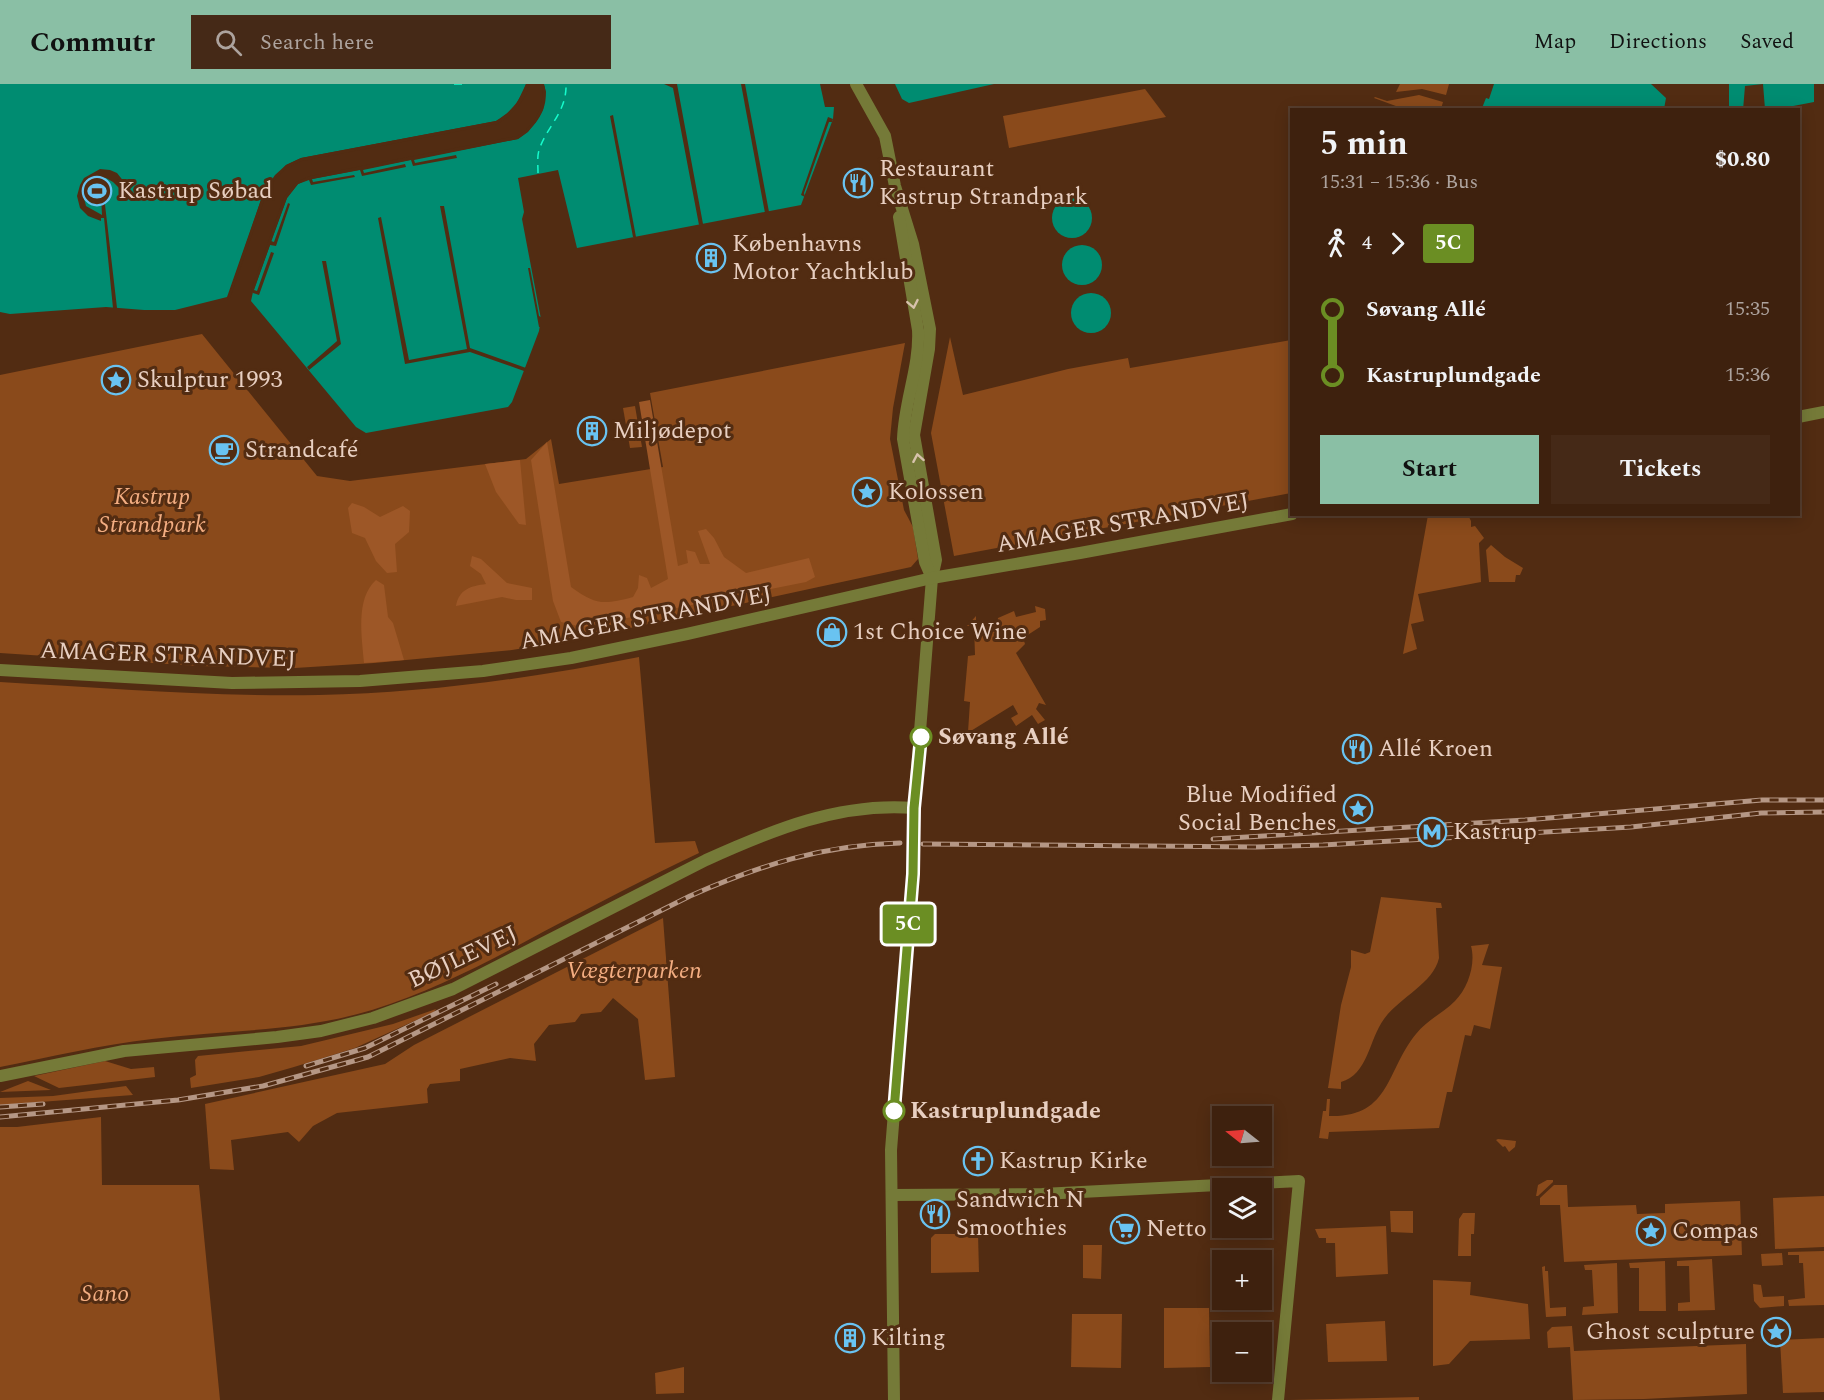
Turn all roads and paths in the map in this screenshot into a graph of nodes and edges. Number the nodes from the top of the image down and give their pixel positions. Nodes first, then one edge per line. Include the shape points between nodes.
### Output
1 (856, 84) edge
2 (1824, 412) edge
3 (1800, 417) edge
4 (1290, 514) edge
5 (932, 578) junction
6 (0, 670) edge
7 (914, 808) junction
8 (2, 1077) edge
9 (892, 1195) junction
10 (894, 1400) edge
11 (1278, 1400) edge

1 - 5 street via 885,136 930,329 914,435 936,560
2 - 3 street
4 - 5 street, AMAGER STRANDVEJ
5 - 6 street, AMAGER STRANDVEJ via 687,634 483,671 360,681 232,682
5 - 7 street
7 - 8 street, BØJLEVEJ via 889,806 833,813 746,842 453,989 373,1018 277,1037 124,1051
7 - 9 street via 913,874 891,1150
9 - 10 street
9 - 11 street via 1042,1194 1299,1181

